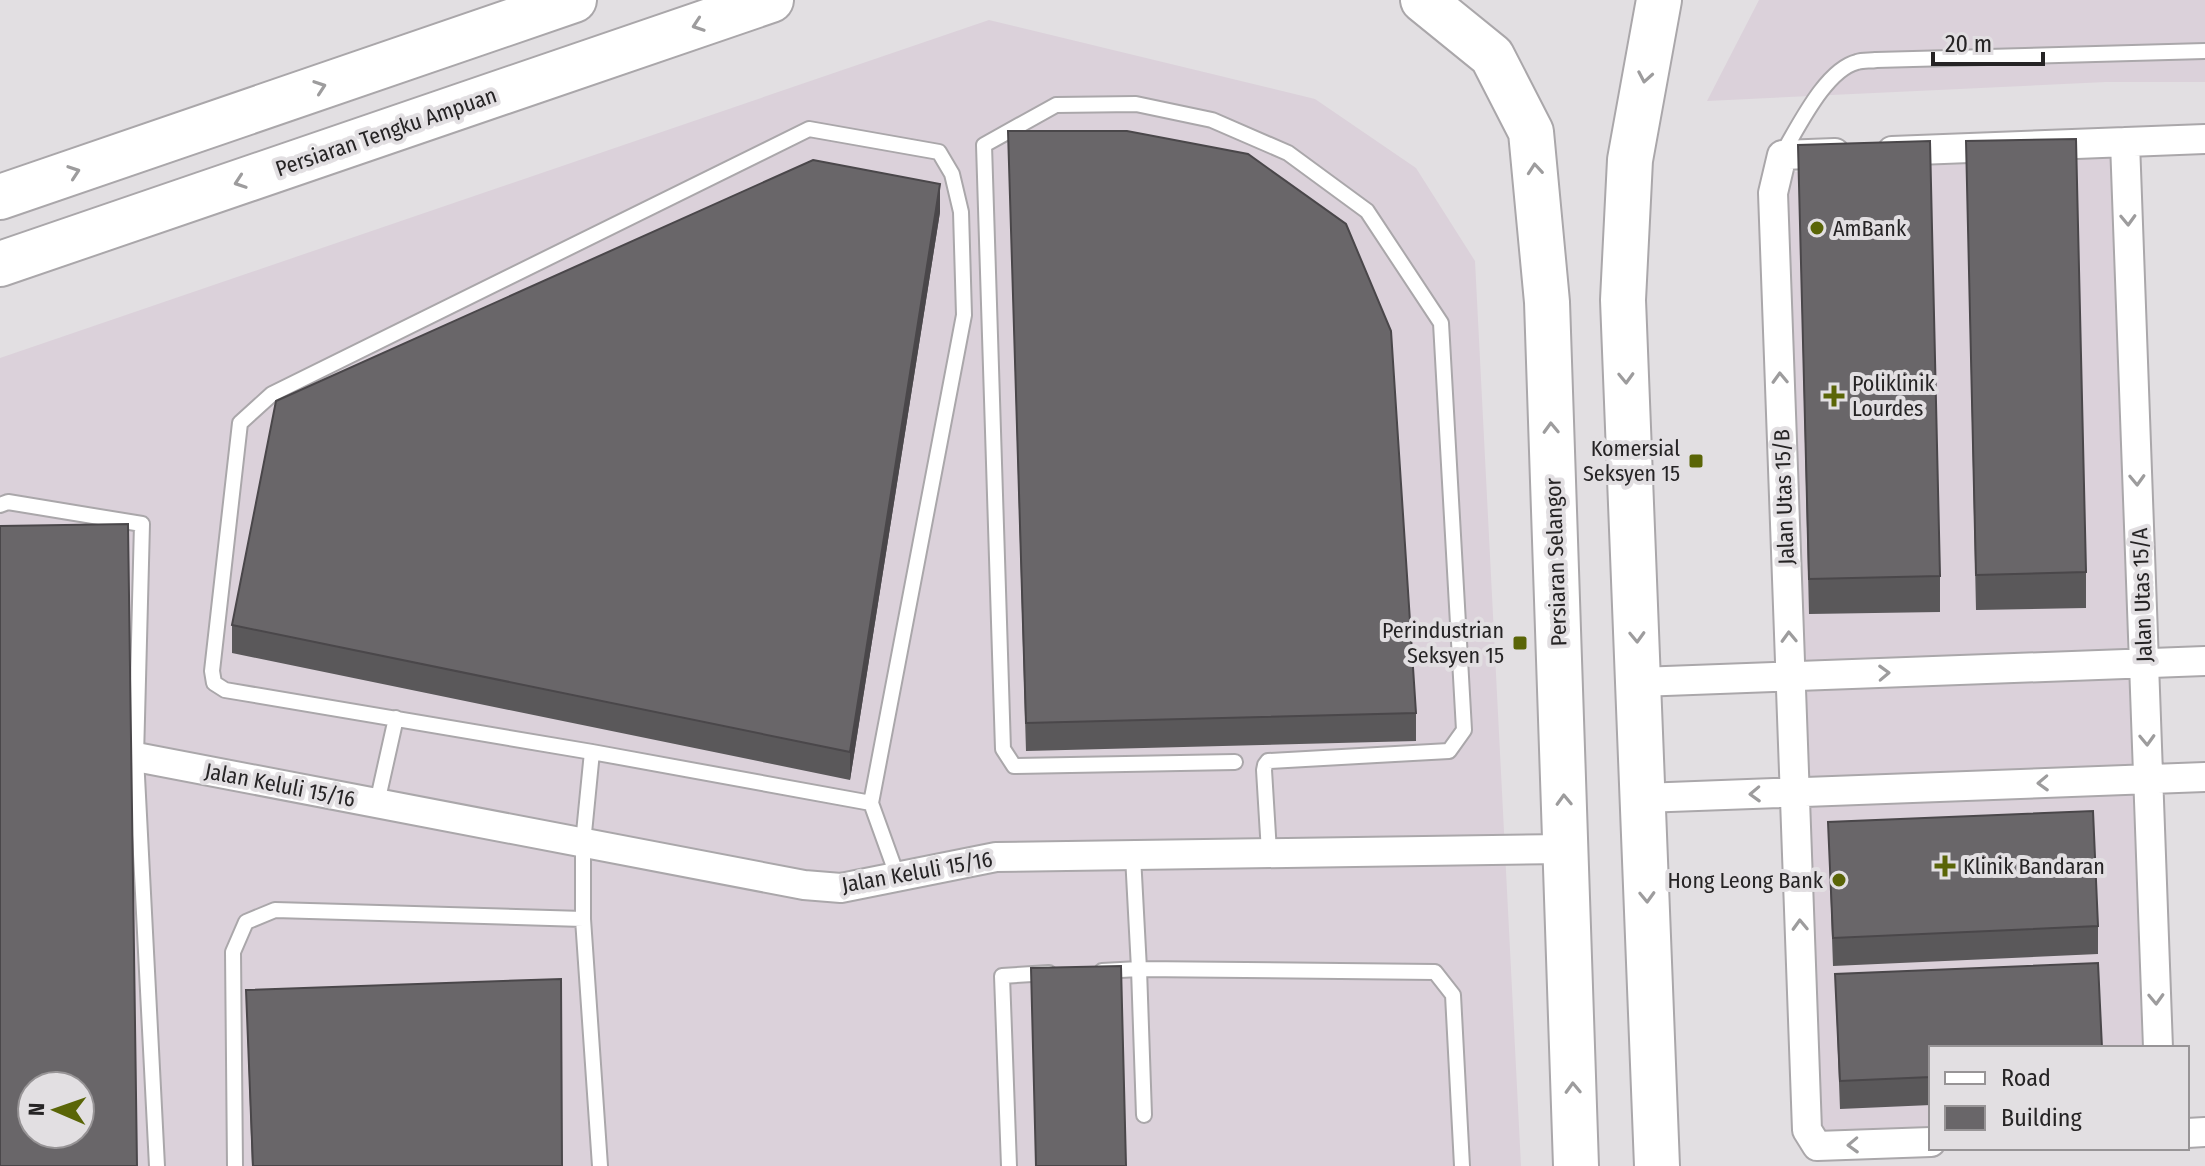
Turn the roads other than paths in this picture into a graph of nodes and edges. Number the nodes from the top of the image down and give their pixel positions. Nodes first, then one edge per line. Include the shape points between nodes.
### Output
1 (574, 0) edge
2 (771, 0) edge
3 (1423, 0) edge
4 (1659, 0) edge
5 (2205, 51) edge
6 (2205, 139) edge
7 (2125, 142) junction
8 (1782, 155) junction
9 (0, 197) edge
10 (0, 264) edge
11 (0, 505) edge
12 (2205, 661) edge
13 (2144, 663) junction
14 (1791, 676) junction
15 (1639, 682) junction
16 (396, 718) junction
17 (592, 752) junction
18 (136, 757) junction
19 (1235, 762) dead end
20 (2205, 777) edge
21 (2148, 779) junction
22 (1795, 793) junction
23 (1643, 798) junction
24 (377, 803) junction
25 (871, 803) junction
26 (583, 843) junction
27 (1565, 849) junction
28 (1269, 852) junction
29 (1133, 856) junction
30 (898, 878) junction
31 (583, 919) junction
32 (1139, 969) junction
33 (1093, 971) edge
34 (1063, 973) edge
35 (2158, 1046) edge
36 (1144, 1115) dead end
37 (1929, 1142) edge
38 (157, 1166) edge
39 (235, 1166) edge
40 (600, 1166) edge
41 (1009, 1166) edge
42 (1462, 1166) edge
43 (1576, 1166) edge
44 (1657, 1166) edge

9 -> 1 main road
2 -> 10 main road, Persiaran Tengku Ampuan
27 -> 3 main road, Persiaran Selangor via 1547,302 1531,132 1492,56
4 -> 15 main road via 1630,160 1623,300
5 - 8 lane via 1854,62 1833,77
6 - 7 street
7 - 8 street
7 -> 13 street, Jalan Utas 15/A
14 -> 8 street, Jalan Utas 15/B via 1773,193
11 - 18 lane via 8,502 142,524
12 - 13 street
14 -> 13 street
13 -> 21 street, Jalan Utas 15/A
14 - 15 street
14 - 22 street, Jalan Utas 15/B
15 - 23 main road
16 - 17 lane
16 - 24 lane
16 - 25 lane via 225,690 214,683 240,423 272,394 809,129 867,139 939,152 952,174 961,212 964,315
17 - 25 lane
17 - 26 lane
18 - 24 street, Jalan Keluli 15/16
18 - 38 lane
19 - 28 lane via 1014,766 1003,749 984,145 1056,105 1136,104 1212,120 1288,153 1367,211 1441,323 1464,730 1449,751 1268,761 1264,770
20 - 21 street
21 -> 22 street
21 -> 35 street, Jalan Utas 15/A
22 -> 23 street
37 -> 22 street, Jalan Utas 15/B via 1817,1146 1807,1130
23 -> 44 main road
24 - 26 street, Jalan Keluli 15/16
25 - 30 lane
26 - 30 street, Jalan Keluli 15/16 via 804,885 841,888
26 - 31 lane
27 - 28 street, Jalan Keluli 15/16
43 -> 27 main road, Persiaran Selangor
28 - 29 street, Jalan Keluli 15/16
29 - 30 street, Jalan Keluli 15/16 via 996,857
29 - 32 lane
31 - 39 lane via 275,910 246,922 233,952
31 - 40 lane
32 - 33 lane
32 - 36 lane
32 - 42 lane via 1435,972 1453,995
34 - 41 lane via 1002,976

